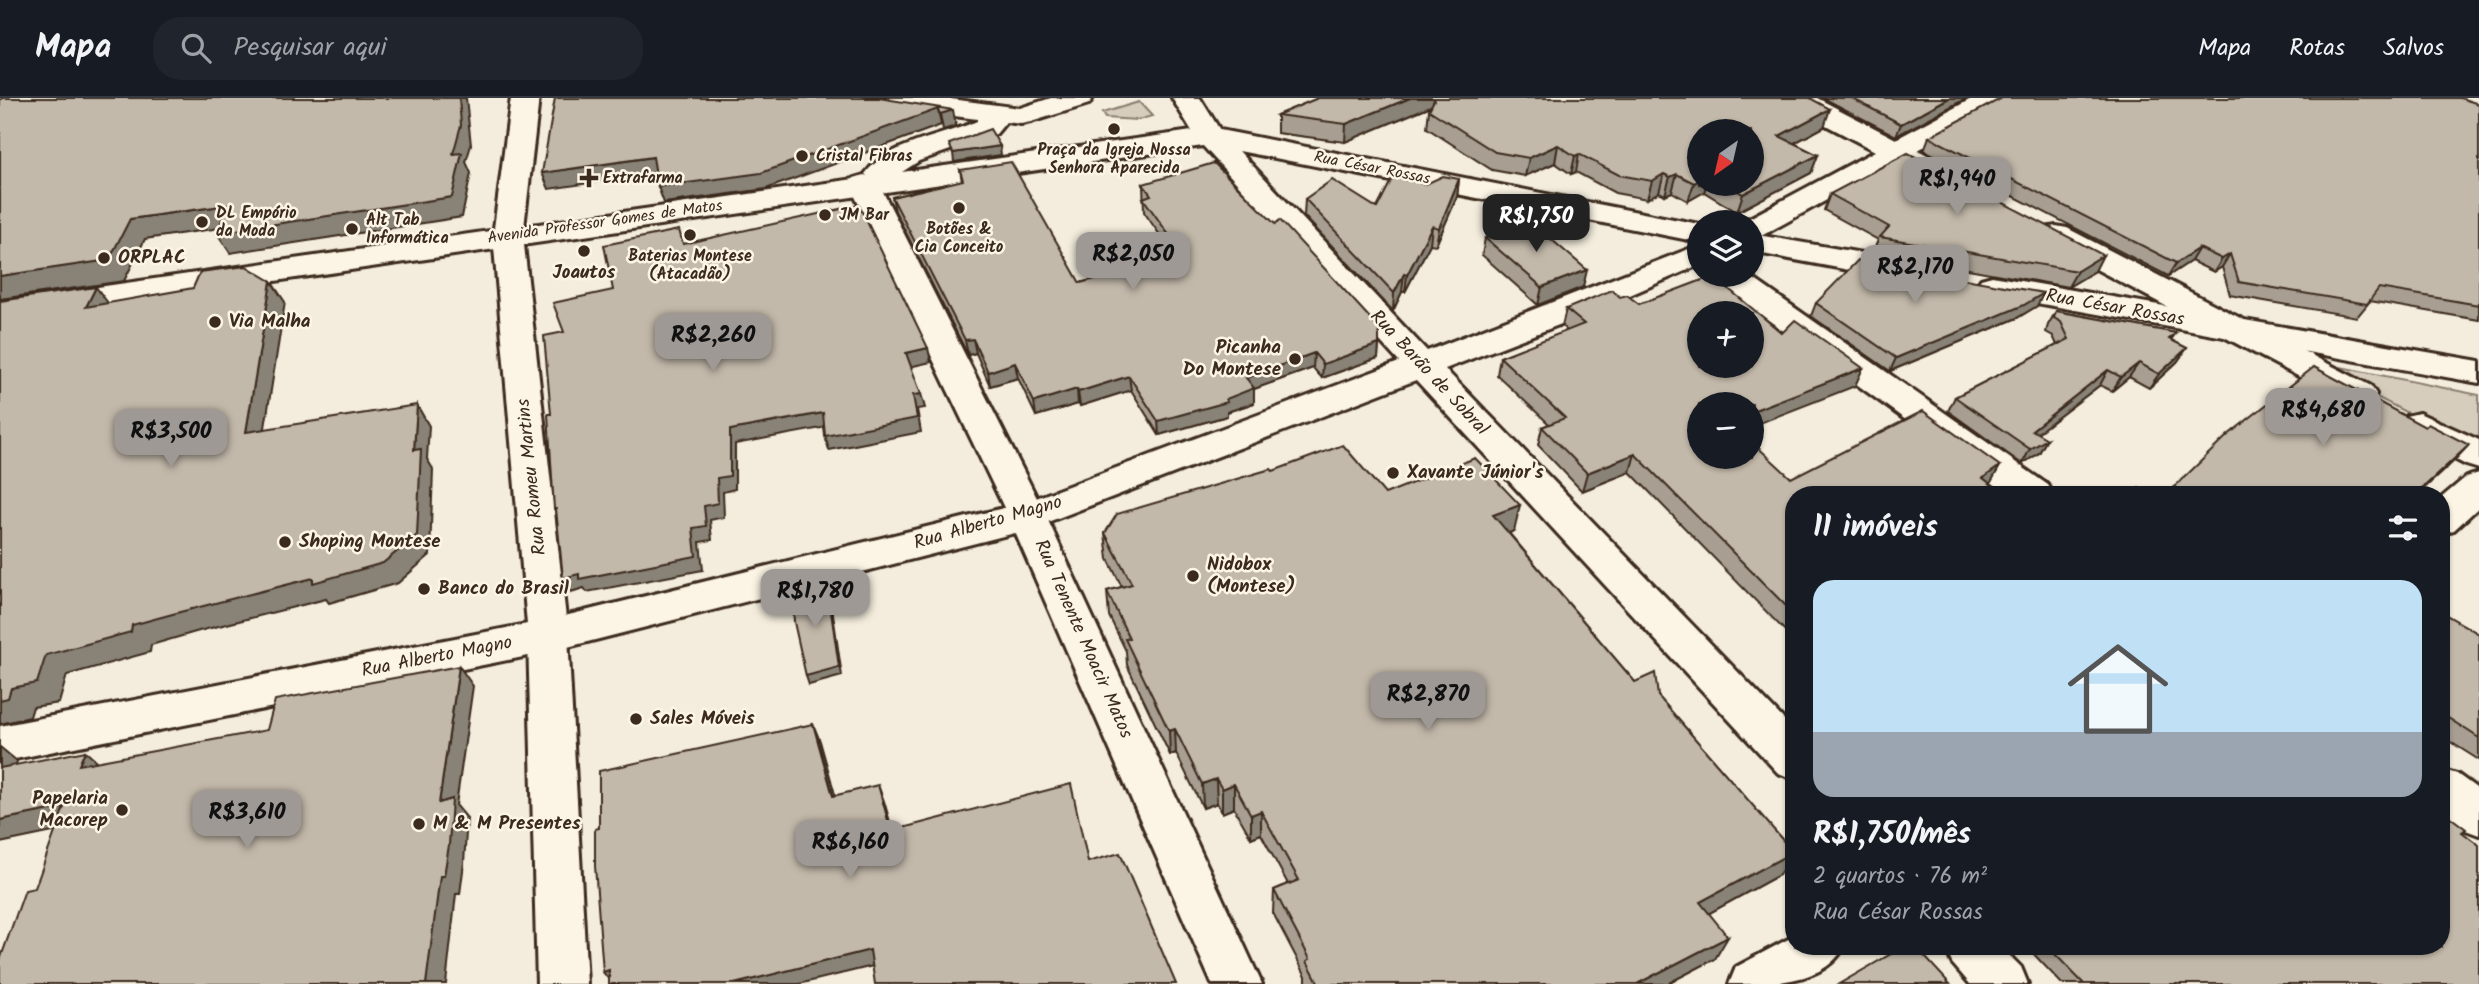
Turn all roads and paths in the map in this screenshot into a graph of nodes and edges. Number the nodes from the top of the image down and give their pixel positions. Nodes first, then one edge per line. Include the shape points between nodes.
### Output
1 (526, 98) edge
2 (877, 98) edge
3 (1079, 98) edge
4 (1186, 98) edge
5 (1796, 98) edge
6 (1993, 98) edge
7 (988, 112) junction
8 (1210, 137) junction
9 (1895, 150) junction
10 (864, 184) junction
11 (1981, 195) edge
12 (2029, 221) edge
13 (1764, 222) edge
14 (508, 236) junction
15 (1764, 245) edge
16 (1687, 247) edge
17 (1687, 255) edge
18 (1744, 287) edge
19 (0, 311) edge
20 (2237, 330) junction
21 (1421, 366) junction
22 (2479, 372) edge
23 (2479, 456) edge
24 (2022, 486) edge
25 (2479, 486) edge
26 (2450, 512) edge
27 (1027, 516) junction
28 (548, 636) junction
29 (0, 744) edge
30 (1785, 750) edge
31 (2450, 794) edge
32 (2479, 815) edge
33 (1806, 955) edge
34 (1976, 955) edge
35 (562, 984) edge
36 (1237, 984) edge
37 (1754, 984) edge
38 (2003, 984) edge

1 - 14 main road, Rua Romeu Martins
2 - 7 main road
3 - 7 main road via 1021,116
4 - 8 main road, Rua Barão de Sobral
5 - 9 main road
6 - 9 main road
7 - 10 main road via 992,123 986,128 909,155
8 - 10 main road, Avenida Professor Gomes de Matos
8 - 16 main road, Rua César Rossas
8 - 21 main road, Rua Barão de Sobral
9 - 11 main road
9 - 13 main road
10 - 14 main road, Avenida Professor Gomes de Matos
10 - 27 main road, Rua Tenente Moacir Matos
12 - 20 main road
14 - 19 main road, Avenida Professor Gomes de Matos
14 - 28 main road, Rua Romeu Martins
15 - 20 main road, Rua César Rossas
17 - 21 main road, Rua Alberto Magno via 1565,311
18 - 24 main road
20 - 22 main road, Rua César Rossas
20 - 23 main road
21 - 27 main road, Rua Alberto Magno
21 - 30 main road, Rua Barão de Sobral
25 - 26 main road
27 - 28 main road, Rua Alberto Magno
27 - 36 main road, Rua Tenente Moacir Matos
28 - 29 main road, Rua Alberto Magno
28 - 35 main road, Rua Romeu Martins
31 - 32 main road
33 - 37 main road
34 - 38 main road

